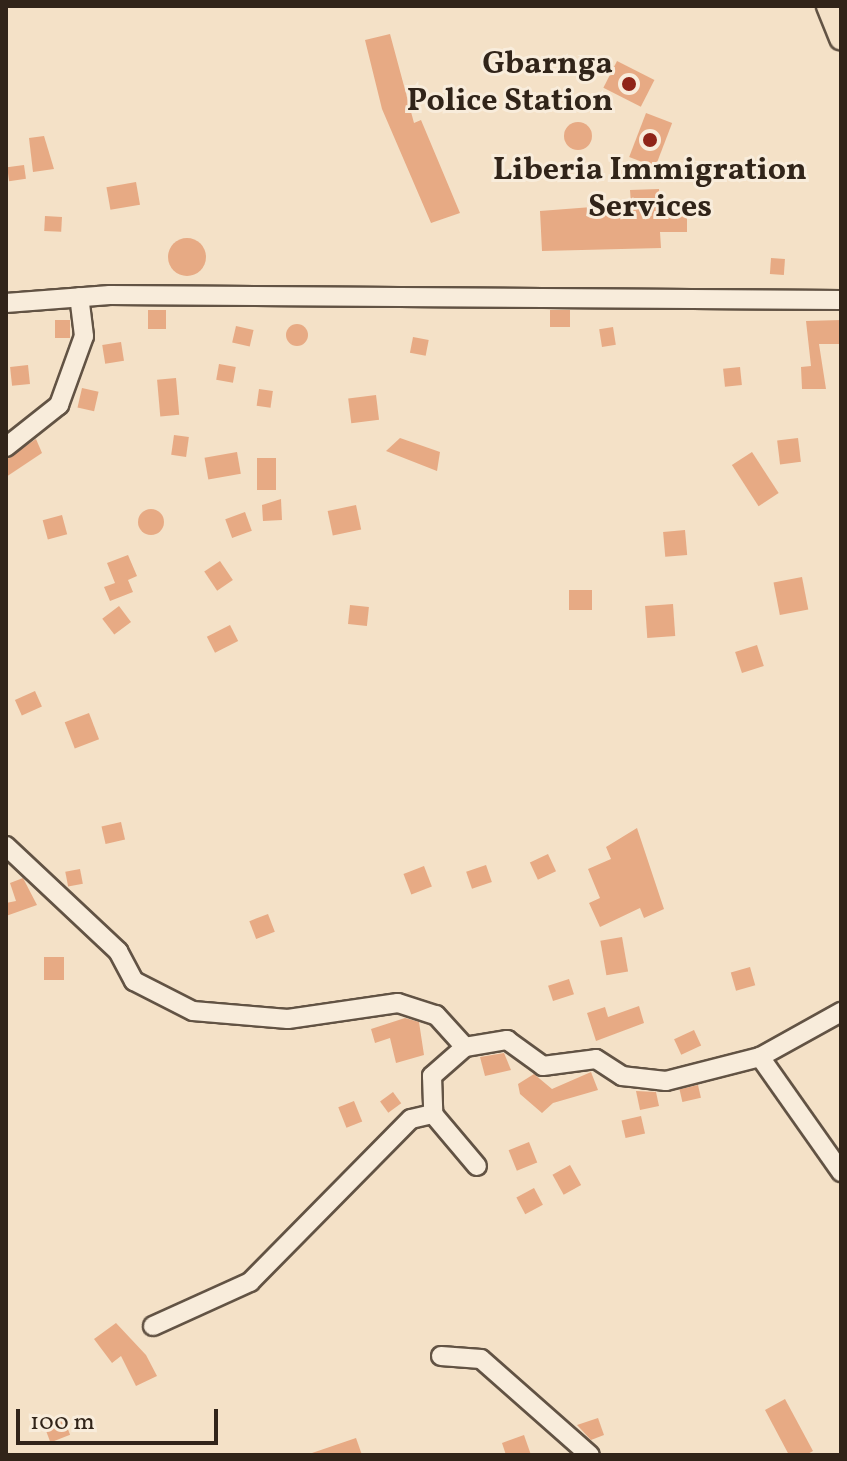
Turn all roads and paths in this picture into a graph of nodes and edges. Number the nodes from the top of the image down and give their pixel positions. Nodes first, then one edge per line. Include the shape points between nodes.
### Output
1 (828, 6) edge
2 (841, 39) edge
3 (79, 297) junction
4 (841, 300) edge
5 (6, 303) edge
6 (6, 447) edge
7 (6, 846) edge
8 (841, 1012) edge
9 (465, 1047) junction
10 (760, 1057) junction
11 (433, 1114) junction
12 (477, 1166) dead end
13 (841, 1172) edge
14 (153, 1326) dead end
15 (441, 1356) dead end
16 (590, 1455) edge

1 - 2 main road
3 - 4 street
3 - 5 street
3 - 6 street via 84,336 59,405
7 - 9 street via 118,951 149,994 193,1011 288,1019 398,1003 436,1015
8 - 10 street
9 - 10 street via 507,1040 543,1066 596,1059 622,1076 666,1081
9 - 11 street via 432,1076
10 - 13 street
11 - 12 street
11 - 14 street via 411,1119 250,1282
15 - 16 street via 481,1359

